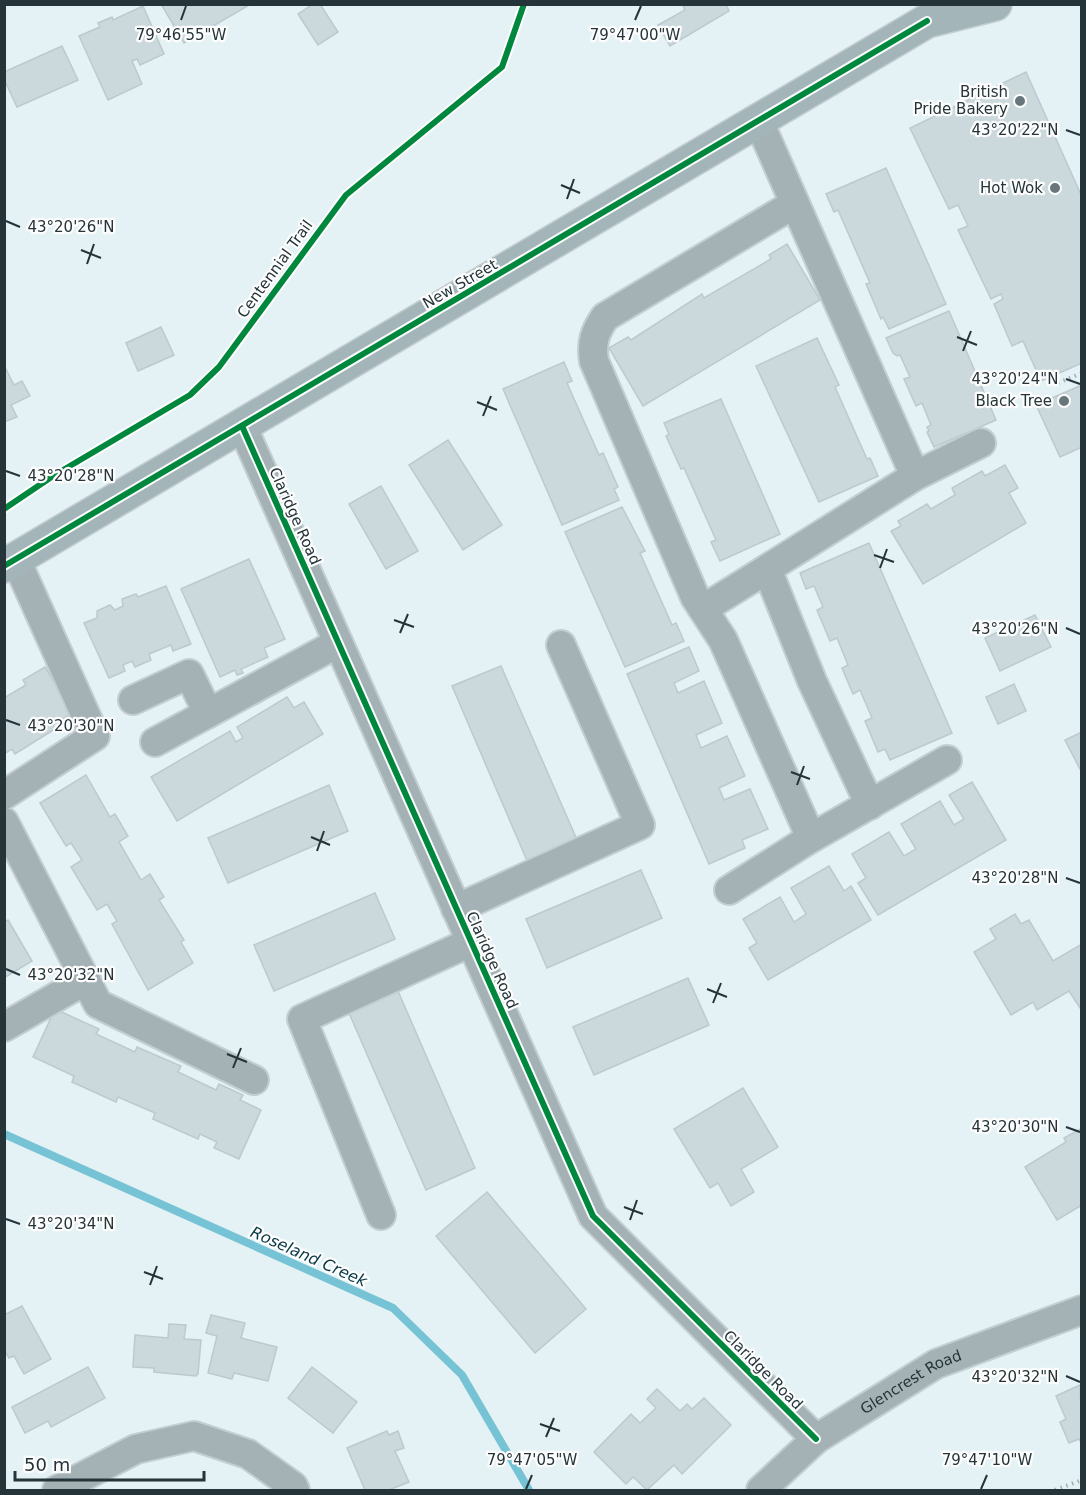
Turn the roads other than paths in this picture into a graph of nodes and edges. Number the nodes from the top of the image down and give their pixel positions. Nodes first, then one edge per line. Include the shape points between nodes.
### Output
1 (994, 4) edge
2 (934, 13) edge
3 (759, 122) junction
4 (794, 204) junction
5 (242, 426) junction
6 (981, 443) dead end
7 (915, 476) junction
8 (10, 563) edge
9 (767, 569) junction
10 (703, 609) junction
11 (338, 642) junction
12 (561, 645) dead end
13 (133, 700) dead end
14 (208, 713) junction
15 (155, 742) dead end
16 (947, 760) dead end
17 (4, 795) edge
18 (870, 805) junction
19 (4, 822) edge
20 (811, 838) junction
21 (729, 890) dead end
22 (456, 909) junction
23 (471, 942) junction
24 (86, 980) junction
25 (4, 1027) edge
26 (254, 1080) dead end
27 (381, 1215) dead end
28 (1082, 1310) edge
29 (816, 1439) junction
30 (57, 1491) edge
31 (295, 1491) edge
32 (761, 1491) edge

1 - 2 main road, New Street
2 - 3 main road, New Street
3 - 4 street
3 - 5 main road, New Street
4 - 7 street
4 - 10 street via 606,317 591,346 598,372
5 - 8 main road, New Street
5 - 11 street, Claridge Road
6 - 7 street
7 - 9 street
8 - 17 street via 95,736
9 - 10 street
9 - 18 street via 812,681
10 - 20 street via 723,639
11 - 14 street
11 - 22 street, Claridge Road
12 - 22 street via 640,825
13 - 14 street via 189,674
14 - 15 street
16 - 18 street
18 - 20 street
19 - 24 street
20 - 21 street
22 - 23 street, Claridge Road
23 - 27 street via 302,1018
23 - 29 street, Claridge Road via 593,1216
24 - 25 street
24 - 26 street via 98,1004
28 - 29 street, Glencrest Road via 936,1364
29 - 32 street, Glencrest Road
30 - 31 street via 136,1449 194,1436 248,1454

